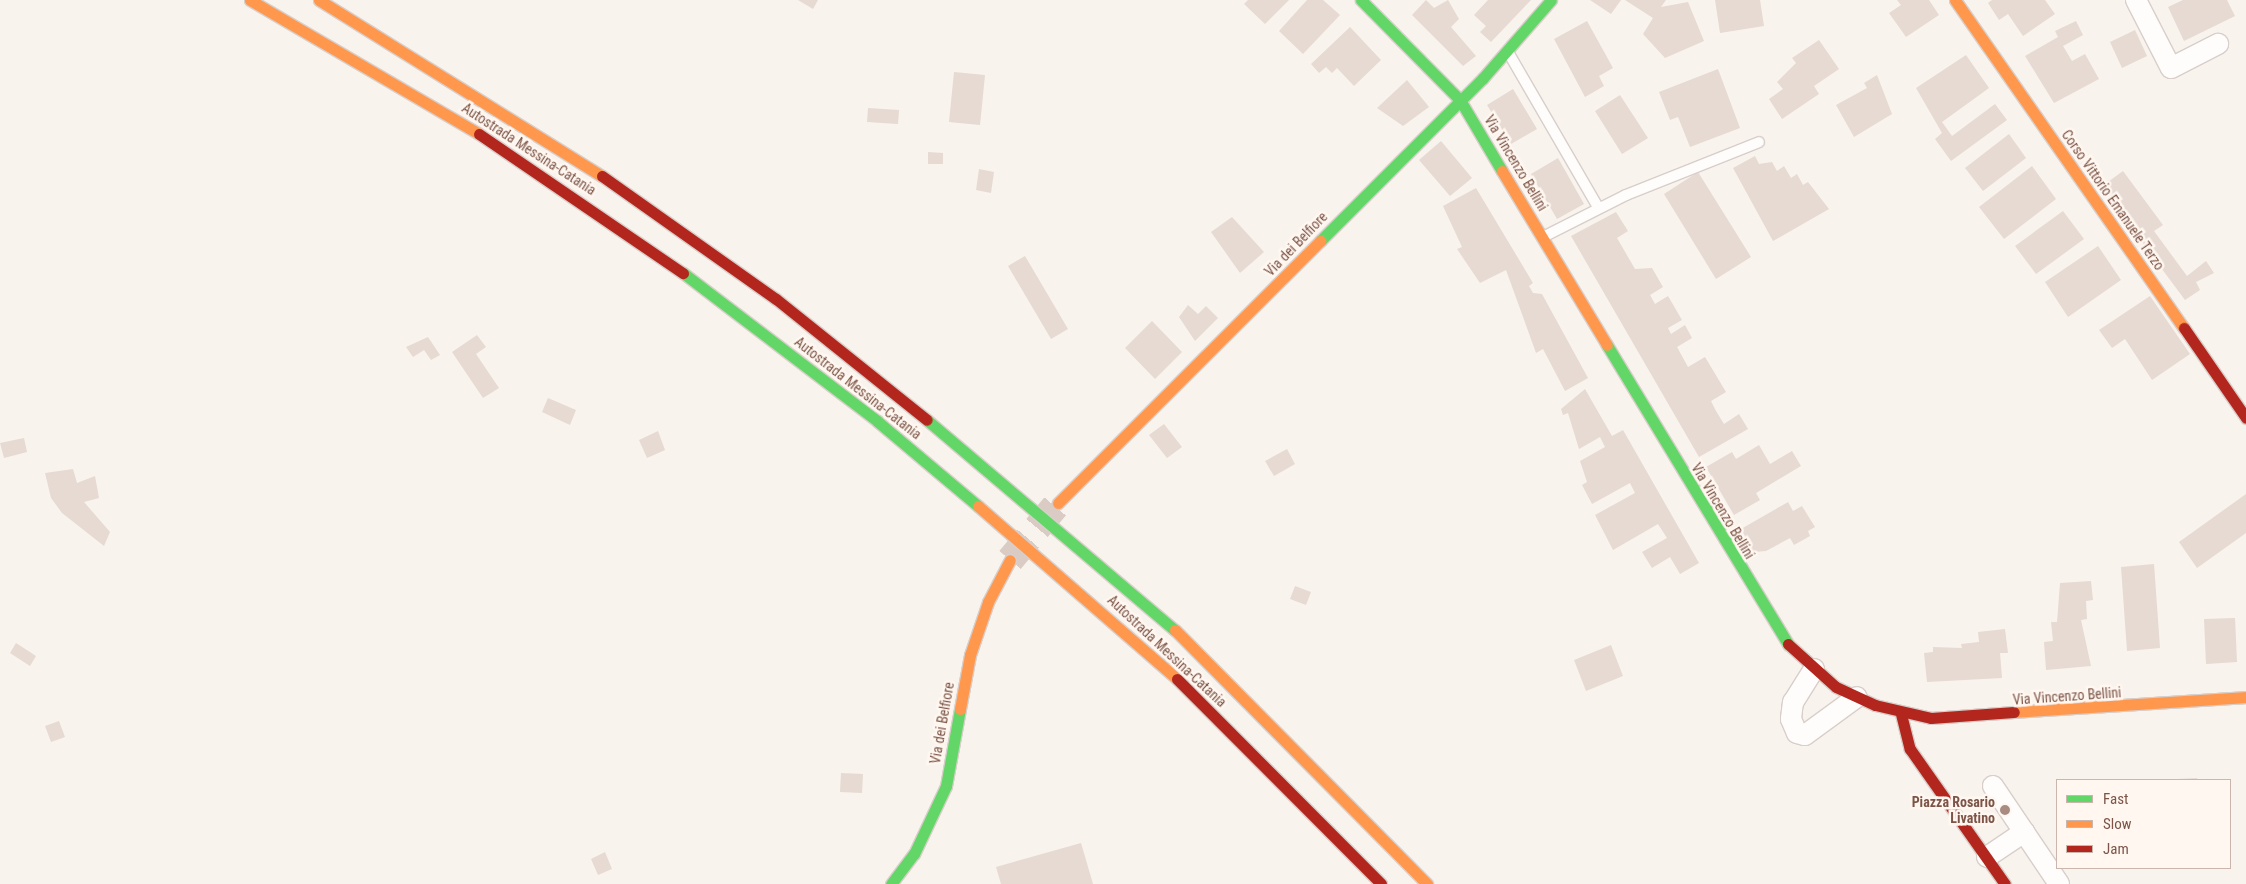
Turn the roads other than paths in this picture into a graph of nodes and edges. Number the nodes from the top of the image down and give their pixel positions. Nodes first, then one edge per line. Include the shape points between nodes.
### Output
1 (250, 0) edge
2 (319, 0) edge
3 (1361, 0) edge
4 (1551, 0) edge
5 (1955, 0) edge
6 (2136, 0) edge
7 (2218, 44) dead end
8 (1507, 51) junction
9 (1460, 100) junction
10 (1758, 142) dead end
11 (1598, 208) junction
12 (1542, 238) junction
13 (2246, 418) edge
14 (1058, 503) tunnel mouth
15 (1010, 560) tunnel mouth
16 (1814, 669) junction
17 (1857, 697) junction
18 (2246, 697) edge
19 (1901, 714) junction
20 (1993, 786) dead end
21 (2024, 832) junction
22 (1986, 857) junction
23 (891, 884) edge
24 (1381, 884) edge
25 (1427, 884) edge
26 (2005, 884) edge
27 (2059, 884) edge

1 - 24 main road, Autostrada Messina-Catania via 542,174 639,239 862,409 1154,656
2 - 25 main road, Autostrada Messina-Catania via 560,146 776,299 890,390 1176,631
3 - 9 main road, Via Vincenzo Bellini
4 - 8 main road, Via dei Belfiore
5 - 13 main road, Corso Vittorio Emanuele Terzo
6 - 7 street via 2171,68
8 - 9 main road, Via dei Belfiore
8 - 11 lane
9 - 12 main road, Via Vincenzo Bellini
9 - 14 main road, Via dei Belfiore via 1140,426
10 - 11 lane
11 - 12 lane
12 - 16 main road, Via Vincenzo Bellini via 1782,638
15 - 23 main road, Via dei Belfiore via 988,602 970,655 946,786 914,854
16 - 17 main road, Via Vincenzo Bellini
16 - 17 street via 1793,702 1790,720 1797,733 1805,736
17 - 19 main road, Via Vincenzo Bellini
18 - 19 main road, Via Vincenzo Bellini via 1971,718
19 - 22 main road via 1910,749
20 - 21 street
21 - 22 street
21 - 27 street
22 - 26 main road

